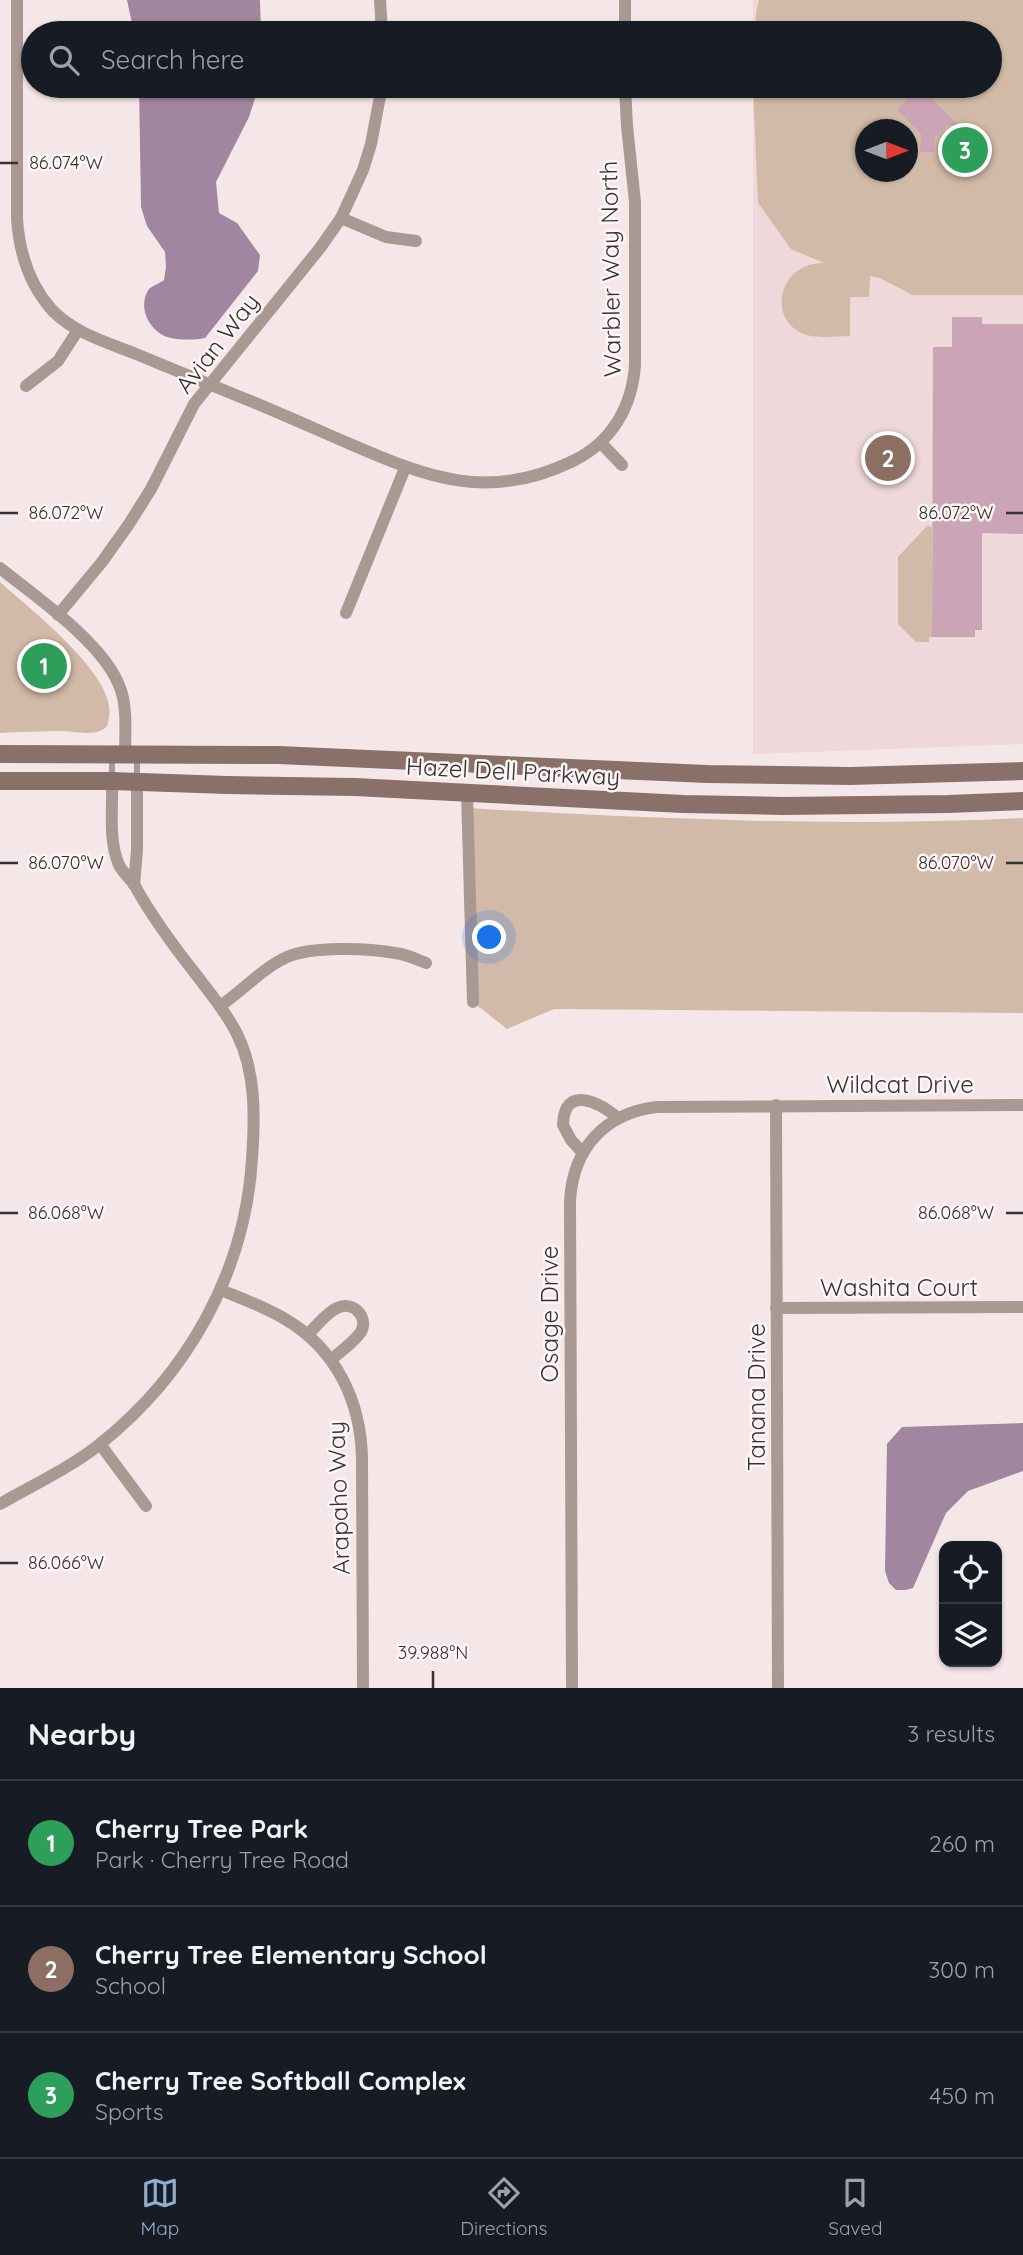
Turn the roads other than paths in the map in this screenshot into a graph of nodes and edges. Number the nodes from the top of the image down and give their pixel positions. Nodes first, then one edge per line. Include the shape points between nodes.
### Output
1 (18, 0) edge
2 (380, 0) edge
3 (625, 0) edge
4 (381, 21) edge
5 (625, 21) edge
6 (380, 98) edge
7 (626, 98) edge
8 (341, 218) junction
9 (416, 241) dead end
10 (78, 330) junction
11 (209, 384) junction
12 (26, 386) dead end
13 (601, 443) junction
14 (622, 465) dead end
15 (405, 468) junction
16 (0, 568) edge
17 (346, 613) dead end
18 (58, 615) junction
19 (0, 754) edge
20 (125, 754) junction
21 (1023, 771) edge
22 (0, 781) edge
23 (112, 781) junction
24 (137, 783) junction
25 (467, 793) junction
26 (1023, 801) edge
27 (134, 885) junction
28 (426, 963) dead end
29 (473, 1002) dead end
30 (220, 1006) junction
31 (776, 1105) junction
32 (1023, 1105) edge
33 (618, 1118) junction
34 (583, 1153) junction
35 (221, 1290) junction
36 (1023, 1307) edge
37 (776, 1308) junction
38 (308, 1334) junction
39 (332, 1359) junction
40 (100, 1444) junction
41 (0, 1504) edge
42 (146, 1506) dead end
43 (363, 1688) edge
44 (572, 1688) edge
45 (778, 1688) edge

1 - 10 street, Warbler Way North via 18,244 39,291 52,309
2 - 4 street
3 - 5 street
6 - 8 street, Avian Way via 372,145
7 - 13 street, Warbler Way North via 635,202 635,365 625,409
8 - 9 street via 386,237
8 - 11 street, Avian Way
10 - 11 street, Warbler Way North
10 - 12 street via 58,361
11 - 15 street, Warbler Way North
11 - 18 street, Avian Way via 129,524
13 - 14 street
13 - 15 street, Warbler Way North via 563,466 496,483 447,479
15 - 17 street
16 - 18 street
18 - 20 street via 107,664 120,686
19 - 20 main road, Hazel Dell Parkway
20 - 21 main road, Hazel Dell Parkway via 347,757 707,774
20 - 23 lane
20 - 24 lane
22 - 23 main road, Hazel Dell Parkway
23 - 24 main road, Hazel Dell Parkway
23 - 27 street via 114,843 120,866
24 - 25 main road, Hazel Dell Parkway
24 - 27 street
25 - 26 main road, Hazel Dell Parkway via 783,806
25 - 29 street
27 - 30 street via 157,924
28 - 30 street via 394,952 302,952 284,958
30 - 35 street via 244,1050 253,1109 247,1199
31 - 32 street, Wildcat Drive
31 - 33 street, Osage Drive via 657,1107
31 - 37 street, Tanana Drive
33 - 34 street, Osage Drive via 595,1136
33 - 34 street via 587,1099 567,1108 563,1125
34 - 44 street, Osage Drive via 570,1200
35 - 38 street, Arapaho Way
35 - 40 street via 174,1369 129,1420
36 - 37 street, Washita Court
37 - 45 street, Tanana Drive
38 - 39 street, Arapaho Way
38 - 39 street via 337,1308 352,1307 361,1314 359,1334
39 - 43 street, Arapaho Way via 355,1406 362,1444
40 - 41 street
40 - 42 street

